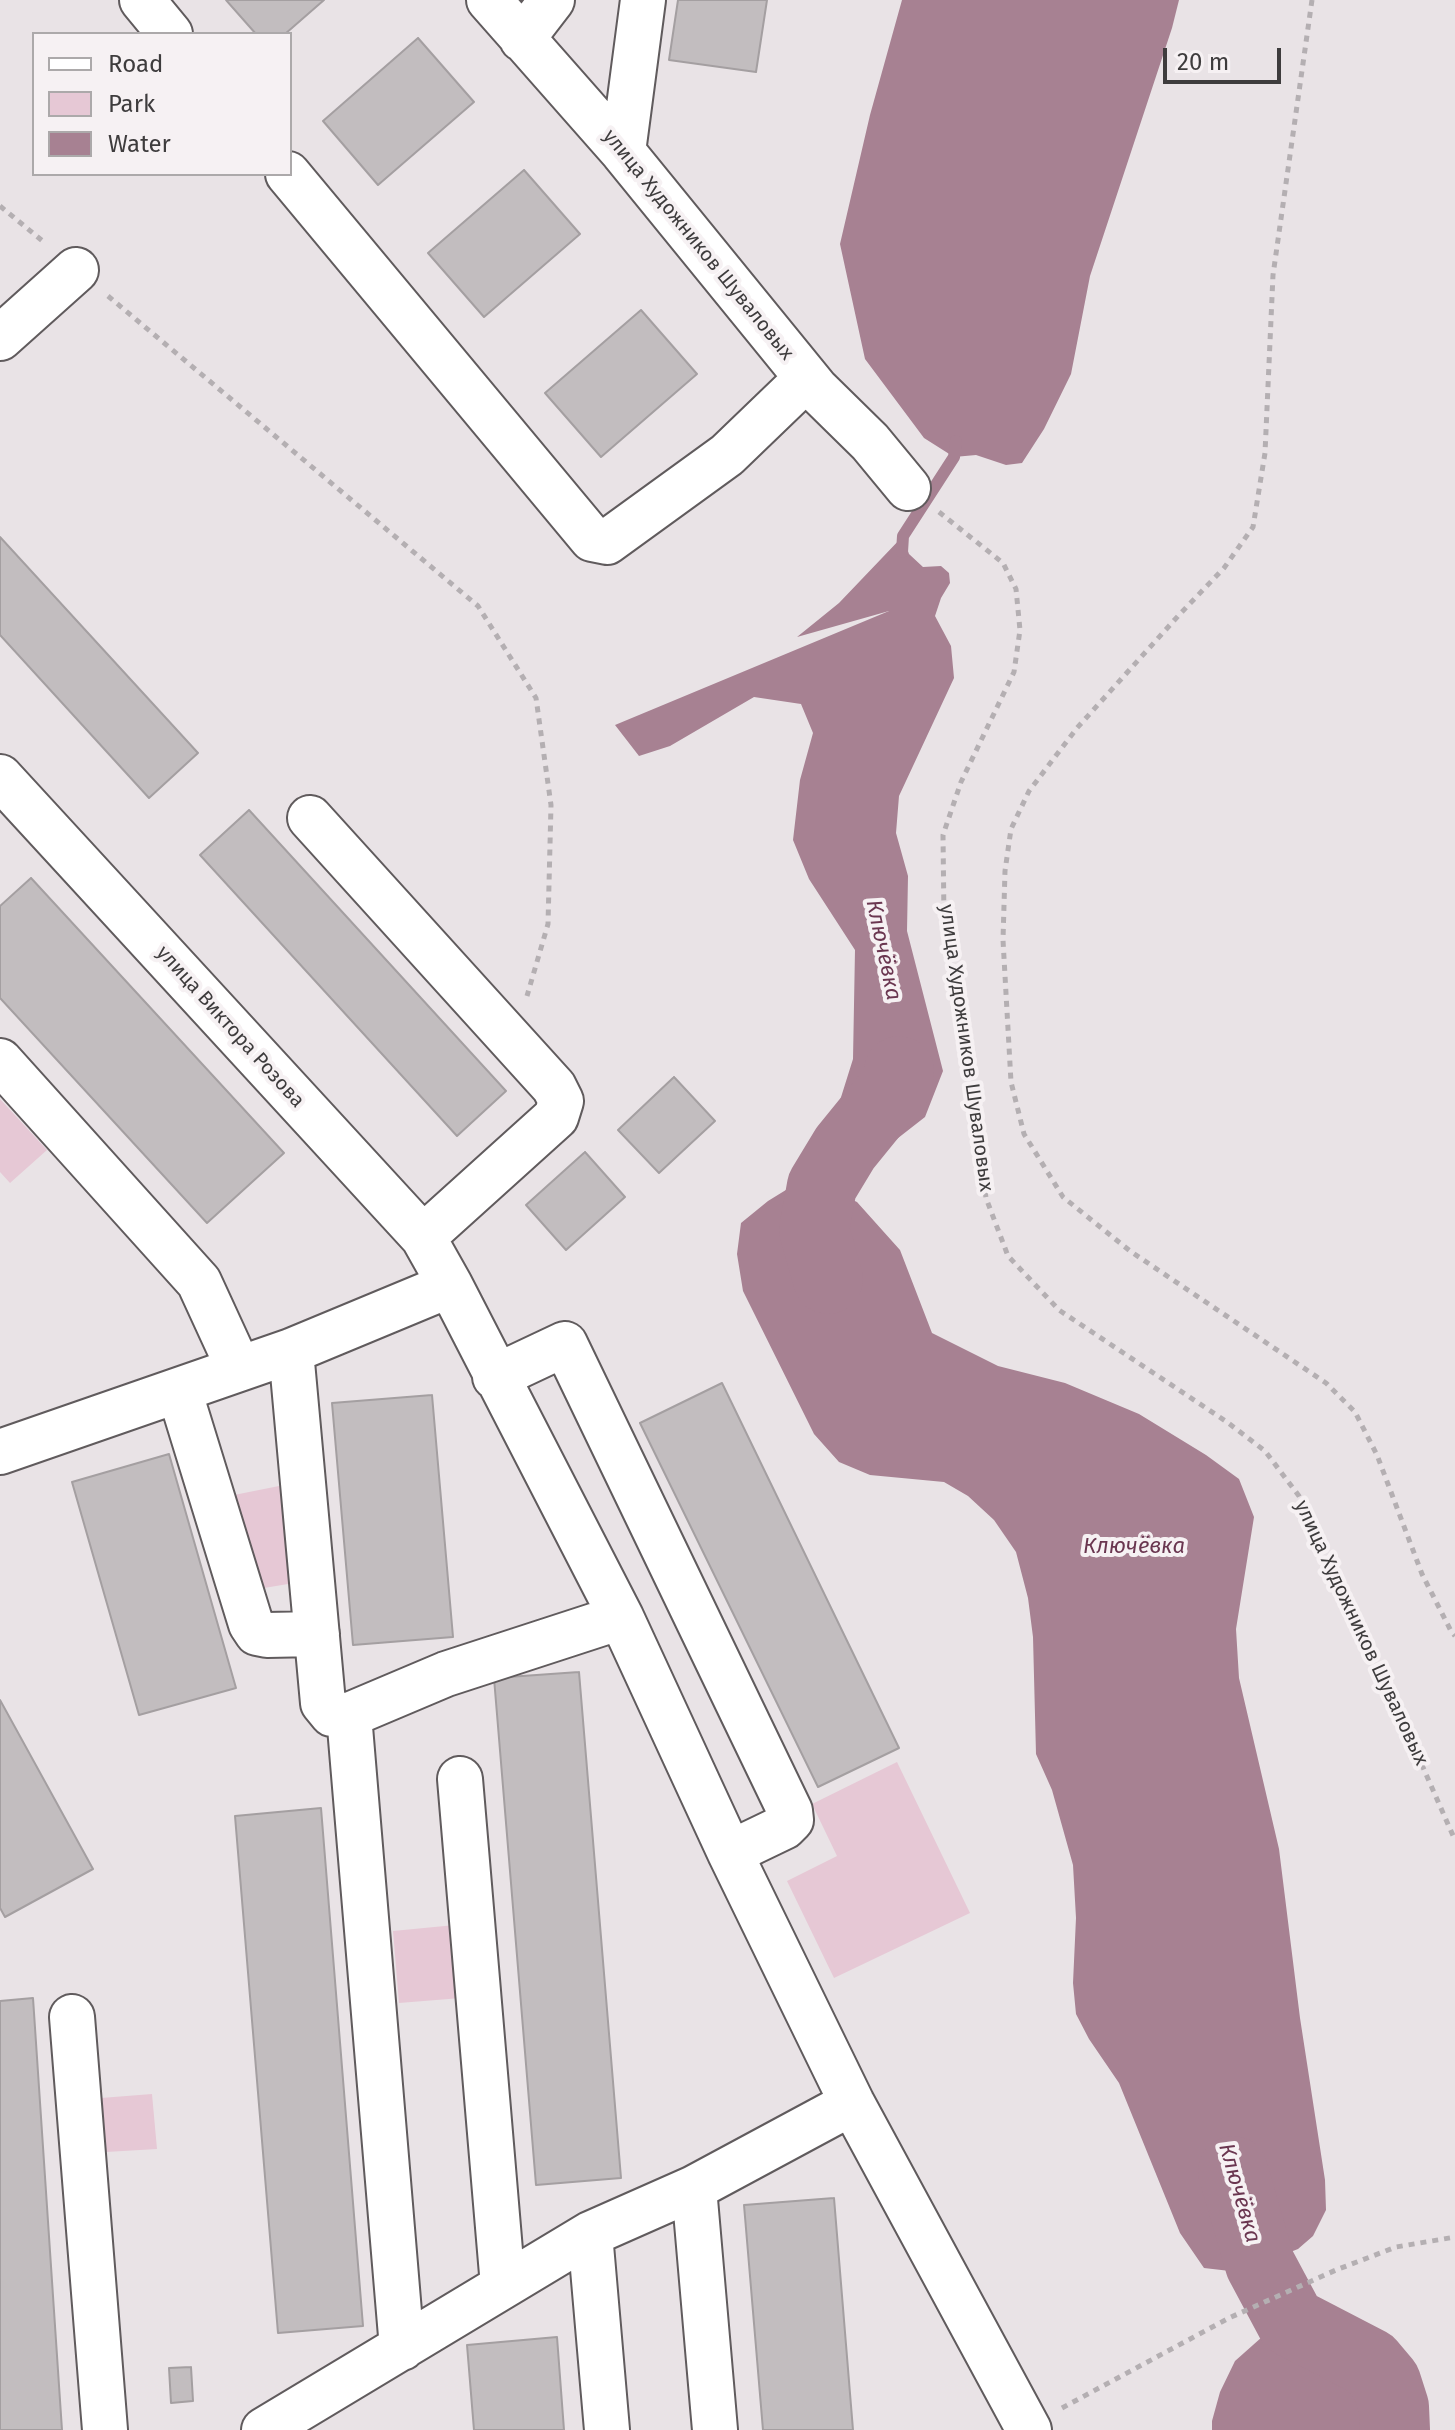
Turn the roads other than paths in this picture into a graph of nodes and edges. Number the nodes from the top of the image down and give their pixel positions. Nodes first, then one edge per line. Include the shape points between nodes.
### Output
1 (142, 0) edge
2 (489, 0) edge
3 (552, 0) edge
4 (643, 0) edge
5 (168, 32) edge
6 (522, 39) junction
7 (623, 152) junction
8 (290, 176) edge
9 (76, 270) road end
10 (0, 338) edge
11 (807, 378) junction
12 (908, 488) dead end
13 (8, 801) edge
14 (310, 818) dead end
15 (0, 1061) edge
16 (423, 1237) junction
17 (450, 1285) junction
18 (291, 1351) junction
19 (239, 1369) junction
20 (495, 1377) junction
21 (179, 1390) junction
22 (0, 1452) edge
23 (621, 1617) junction
24 (317, 1634) junction
25 (349, 1715) junction
26 (460, 1779) dead end
27 (730, 1853) junction
28 (72, 2017) dead end
29 (852, 2103) junction
30 (694, 2188) junction
31 (590, 2234) junction
32 (503, 2286) junction
33 (402, 2348) junction
34 (331, 2411) edge
35 (1028, 2428) edge
36 (105, 2430) edge
37 (264, 2430) edge
38 (607, 2430) edge
39 (715, 2430) edge

1 - 5 street
2 - 6 street, улица Художников Шуваловых
3 - 6 street
4 - 7 street
6 - 7 street, улица Художников Шуваловых
7 - 11 street, улица Художников Шуваловых
8 - 11 street via 592,539 607,542 727,455
9 - 10 street
11 - 12 street, улица Художников Шуваловых
13 - 16 street, улица Виктора Розова
14 - 16 street via 554,1087 561,1101 556,1117
15 - 19 street via 199,1282
16 - 17 street, улица Виктора Розова
17 - 18 street
17 - 20 street, улица Виктора Розова
18 - 19 street
18 - 24 street
19 - 21 street
20 - 23 street, улица Виктора Розова
20 - 27 street via 565,1344 790,1811 791,1820 784,1827
21 - 22 street
21 - 24 street via 251,1624 257,1633 267,1635
23 - 25 street via 446,1674
23 - 27 street, улица Виктора Розова
24 - 25 street via 323,1703 332,1714
25 - 33 street
26 - 32 street
27 - 29 street, улица Виктора Розова
28 - 36 street
29 - 30 street
29 - 35 street, улица Виктора Розова
30 - 31 street
30 - 39 street
31 - 32 street
31 - 38 street
32 - 33 street
33 - 34 street
34 - 37 street

